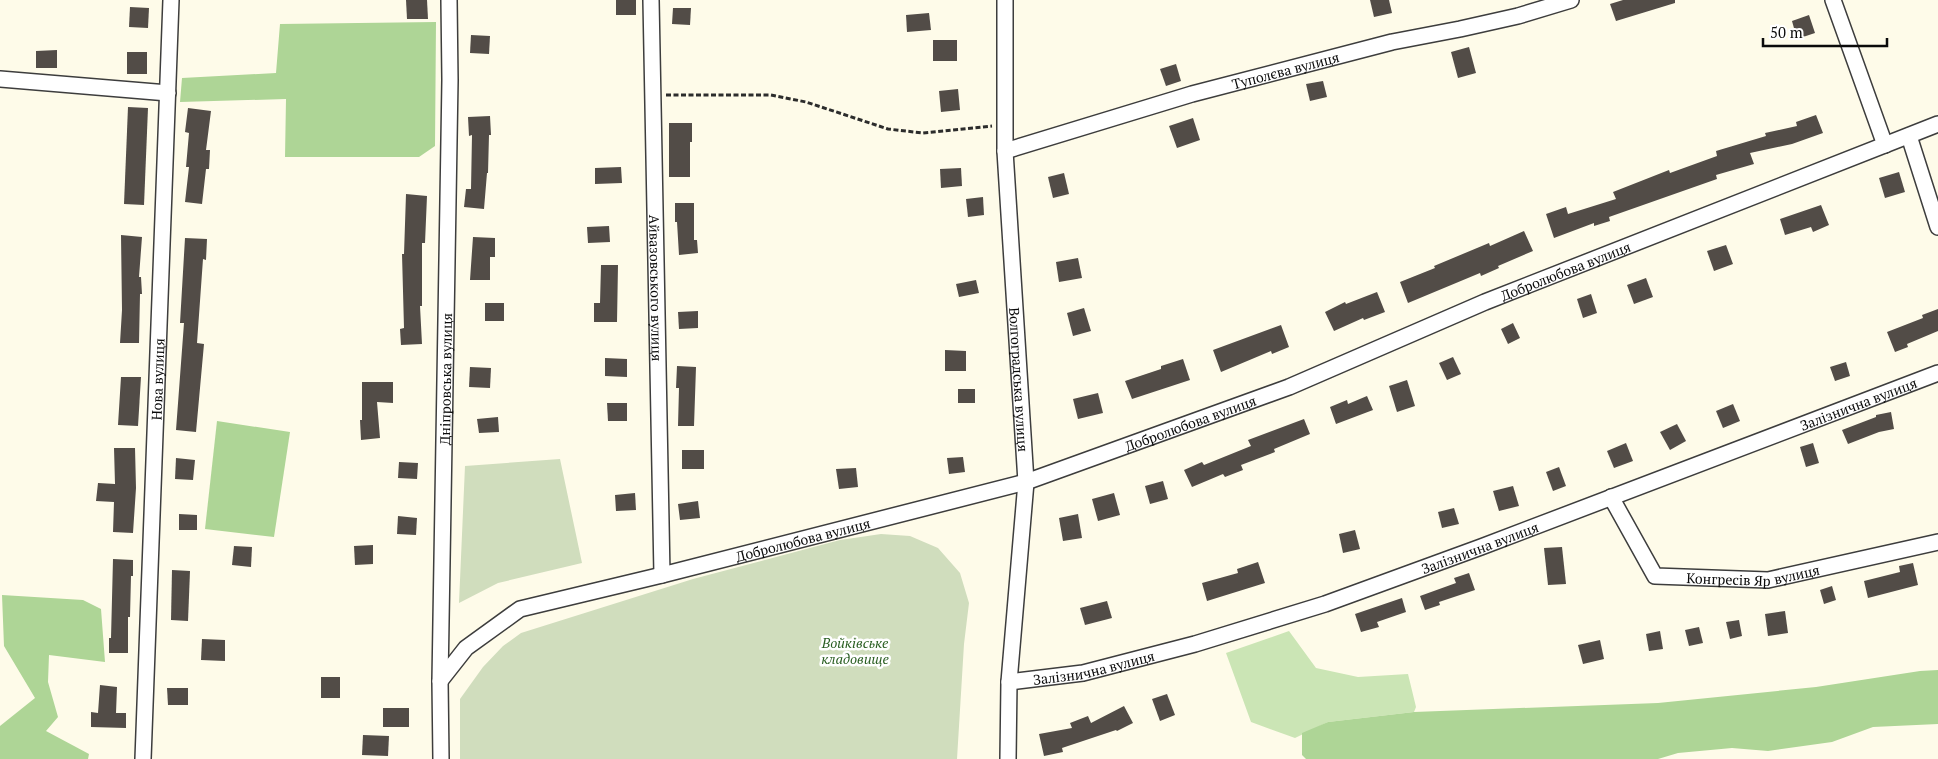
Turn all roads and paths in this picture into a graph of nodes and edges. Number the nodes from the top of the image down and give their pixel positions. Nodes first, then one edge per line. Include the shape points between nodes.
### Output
1 (171, 0) edge
2 (449, 0) edge
3 (651, 0) edge
4 (1005, 0) edge
5 (1570, 0) edge
6 (1833, 0) edge
7 (0, 79) edge
8 (168, 93) junction
9 (653, 95) junction
10 (1938, 124) edge
11 (1005, 125) junction
12 (1909, 136) junction
13 (1885, 145) junction
14 (1005, 151) junction
15 (1938, 228) edge
16 (1938, 373) edge
17 (1026, 482) junction
18 (1611, 497) junction
19 (1938, 542) edge
20 (662, 575) junction
21 (440, 681) junction
22 (1009, 682) junction
23 (143, 759) edge
24 (441, 759) edge
25 (1008, 759) edge

1 - 8 street, Нова вулиця
2 - 21 street, Дніпровська вулиця
3 - 9 street, Айвазовського вулиця
4 - 11 street, Волгоградська вулиця
5 - 14 street, Туполєва вулиця via 1518,16 1392,42 1192,94
6 - 13 street
7 - 8 street
8 - 23 street, Нова вулиця
9 - 11 path via 771,95 806,102 888,130 923,133
9 - 20 street, Айвазовського вулиця
10 - 12 street, Добролюбова вулиця
11 - 14 street, Волгоградська вулиця
12 - 13 street, Добролюбова вулиця
12 - 15 street
13 - 17 street, Добролюбова вулиця via 1485,302 1289,387
14 - 17 street, Волгоградська вулиця
16 - 18 street, Залізнична вулиця
17 - 20 street, Добролюбова вулиця
17 - 22 street, Волгоградська вулиця
18 - 19 street, Конгресів Яр вулиця via 1656,576 1768,580
18 - 22 street, Залізнична вулиця via 1297,613 1083,673
20 - 21 street, Добролюбова вулиця via 520,609 466,648
21 - 24 street, Дніпровська вулиця
22 - 25 street, Волгоградська вулиця

